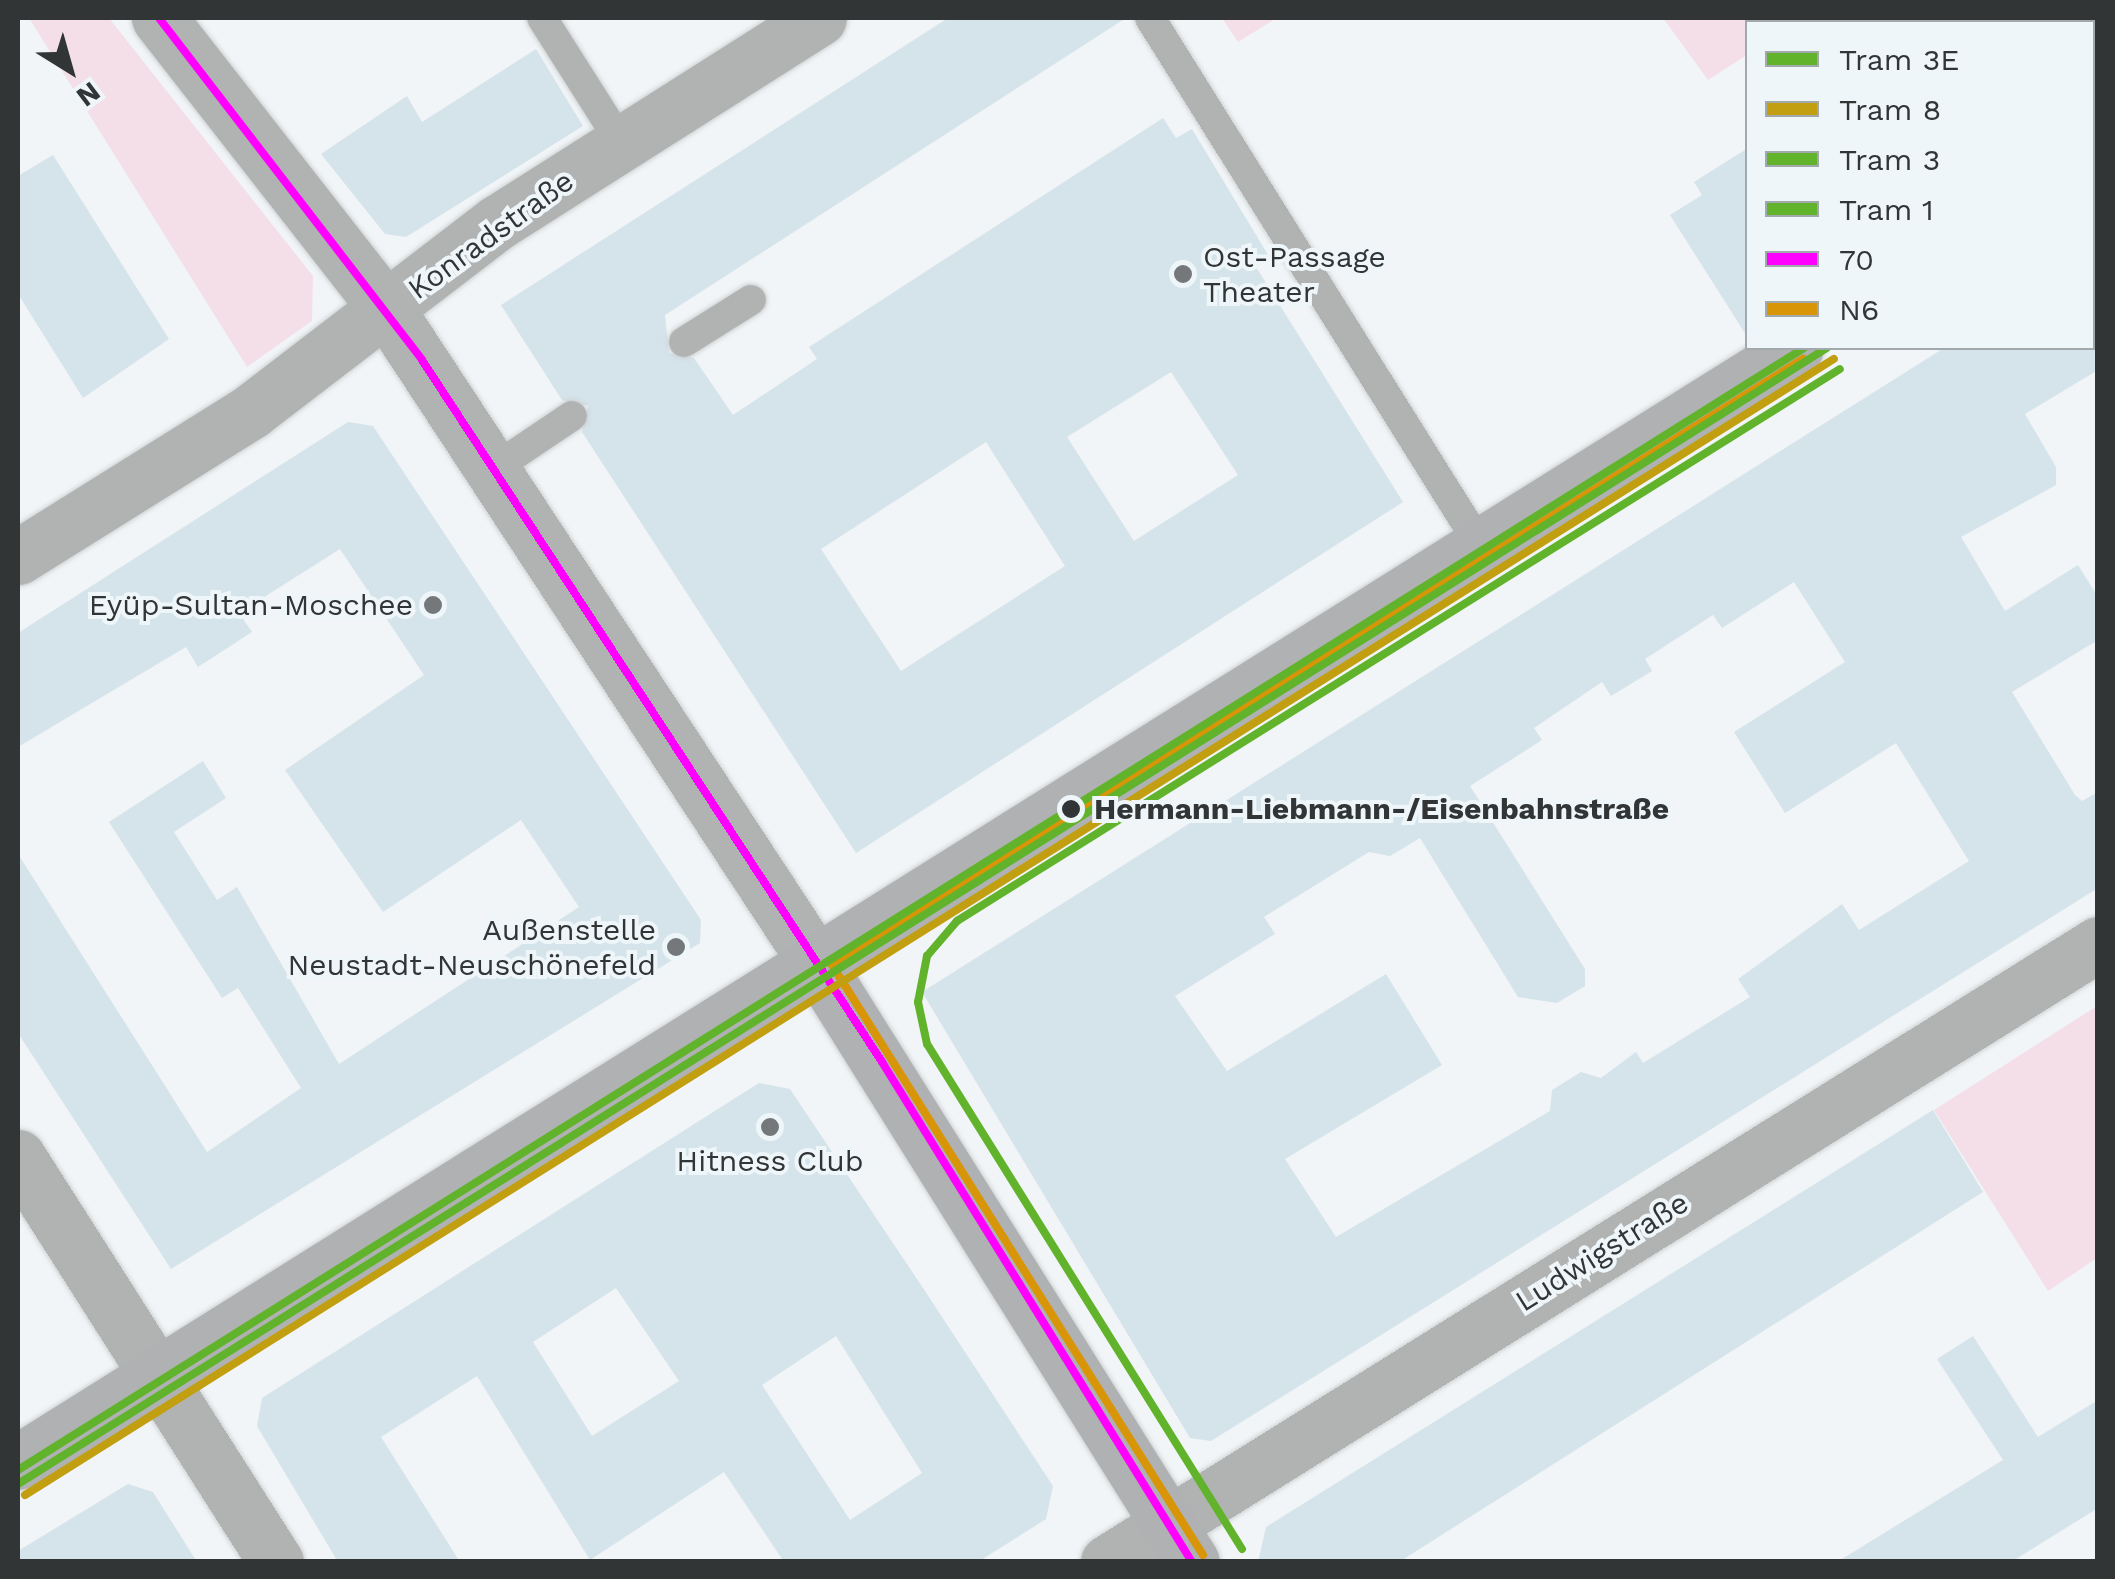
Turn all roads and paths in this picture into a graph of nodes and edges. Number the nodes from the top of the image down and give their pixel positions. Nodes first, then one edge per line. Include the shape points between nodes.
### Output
1 (159, 18) edge
2 (542, 18) edge
3 (819, 18) edge
4 (1150, 18) edge
5 (622, 144) junction
6 (751, 300) dead end
7 (388, 311) junction
8 (684, 342) dead end
9 (1793, 350) edge
10 (572, 416) dead end
11 (493, 469) junction
12 (1480, 545) junction
13 (18, 557) edge
14 (2098, 944) edge
15 (816, 961) junction
16 (18, 1156) edge
17 (157, 1376) junction
18 (18, 1462) edge
19 (1180, 1543) edge
20 (276, 1562) edge
21 (1108, 1562) edge

1 - 7 street
2 - 5 lane
3 - 5 street, Konradstraße
4 - 12 lane
5 - 7 street, Konradstraße via 498,222
6 - 8 lane
7 - 11 street
7 - 13 street, Konradstraße via 250,412
9 - 12 main road
10 - 11 lane
11 - 15 street
12 - 15 main road
14 - 19 street, Ludwigstraße
15 - 17 main road
15 - 19 main road
16 - 17 street
17 - 18 main road
17 - 20 street
19 - 21 street, Ludwigstraße

